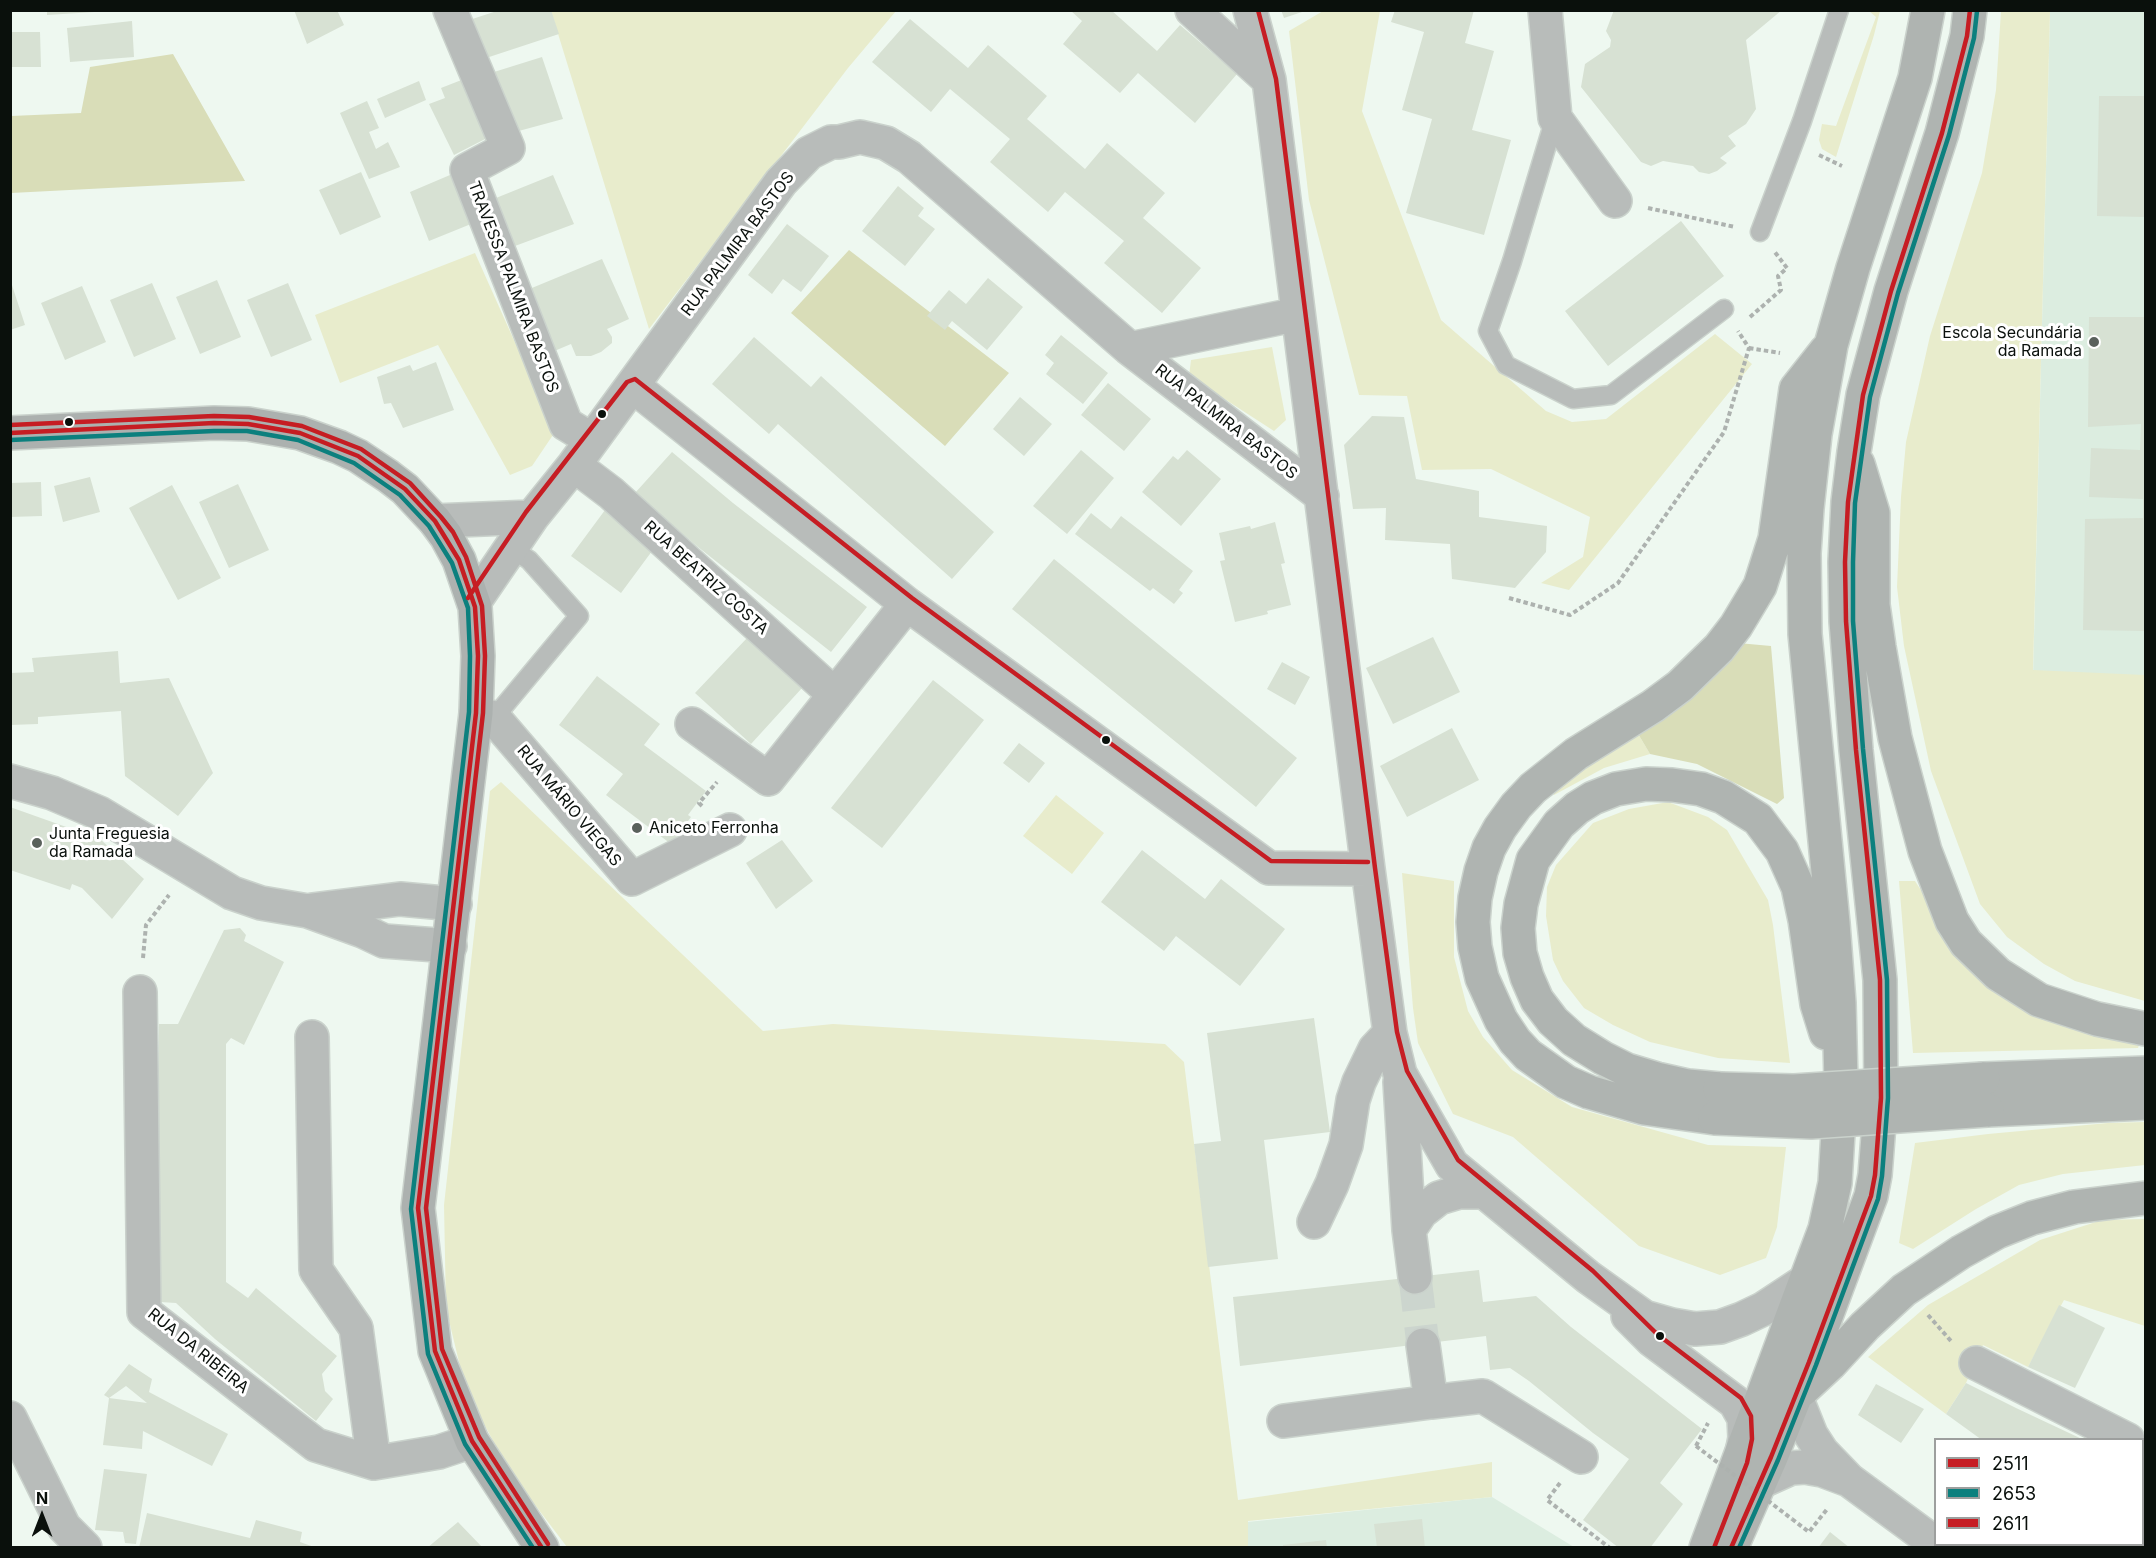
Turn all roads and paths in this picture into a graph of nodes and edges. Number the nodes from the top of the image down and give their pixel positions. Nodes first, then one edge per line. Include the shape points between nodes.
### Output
1 (450, 10) edge
2 (1192, 10) edge
3 (1250, 10) edge
4 (1545, 10) edge
5 (1839, 10) edge
6 (1928, 10) edge
7 (1970, 10) edge
8 (1269, 80) junction
9 (1555, 118) junction
10 (1616, 201) joint
11 (1760, 232) junction
12 (1725, 309) joint
13 (1756, 311) dead end
14 (1298, 314) junction
15 (1831, 345) junction
16 (1749, 348) junction
17 (1130, 349) junction
18 (1787, 354) dead end
19 (633, 386) junction
20 (10, 433) edge
21 (583, 452) junction
22 (1854, 452) junction
23 (1322, 496) junction
24 (532, 517) junction
25 (435, 521) junction
26 (511, 548) junction
27 (1509, 598) dead end
28 (474, 602) junction
29 (907, 604) junction
30 (835, 694) junction
31 (485, 716) junction
32 (692, 724) dead end
33 (738, 758) junction
34 (10, 781) edge
35 (730, 830) joint
36 (189, 868) junction
37 (1368, 869) junction
38 (455, 904) junction
39 (308, 911) junction
40 (450, 946) junction
41 (140, 992) joint
42 (2145, 1029) edge
43 (1390, 1034) junction
44 (312, 1037) dead end
45 (2145, 1072) edge
46 (1400, 1074) junction
47 (1841, 1082) junction
48 (1985, 1095) junction
49 (2145, 1103) edge
50 (1718, 1104) junction
51 (1484, 1192) junction
52 (2145, 1197) edge
53 (1314, 1222) dead end
54 (1409, 1230) junction
55 (1415, 1277) tunnel mouth
56 (1588, 1277) junction
57 (1807, 1280) junction
58 (1924, 1311) dead end
59 (1423, 1345) tunnel mouth
60 (1976, 1363) joint
61 (1795, 1395) junction
62 (1431, 1402) junction
63 (10, 1418) edge
64 (1710, 1419) dead end
65 (1284, 1421) dead end
66 (2124, 1438) edge
67 (472, 1441) junction
68 (1581, 1457) joint
69 (374, 1463) junction
70 (1750, 1471) junction
71 (1839, 1493) junction
72 (1785, 1508) dead end
73 (1781, 1518) dead end
74 (1934, 1543) edge
75 (85, 1548) edge
76 (542, 1548) edge
77 (1610, 1548) edge
78 (1706, 1548) edge
79 (1731, 1548) edge

1 - 21 street, TRAVESSA PALMIRA BASTOS via 508,148 467,170 566,424
2 - 8 street
3 - 8 street
4 - 9 street
5 - 11 lane
6 - 15 main road via 1915,78
7 - 22 main road via 1942,133 1877,341
8 - 14 street
9 - 10 street
9 - 12 lane via 1488,331 1506,365 1573,399 1611,395
10 - 11 path
11 - 13 path via 1787,268 1778,276 1782,290
12 - 16 path
14 - 17 street, RUA PALMIRA BASTOS
14 - 23 street
15 - 47 main road via 1811,469 1804,599 1836,961
15 - 50 main road via 1796,389 1775,539 1760,586 1736,626 1680,687 1576,754 1533,788 1510,814 1489,848 1474,898 1474,947 1482,978 1501,1020 1528,1055 1566,1082 1644,1108
16 - 18 path
16 - 27 path via 1725,432 1618,583 1570,615
17 - 19 street, RUA PALMIRA BASTOS via 909,157 886,143 860,137 831,142 809,153 781,182
17 - 23 street, RUA PALMIRA BASTOS
19 - 21 street, RUA PALMIRA BASTOS
19 - 29 street
20 - 25 main road via 214,423 278,428 324,440 358,456 405,489
21 - 24 street, RUA PALMIRA BASTOS
21 - 30 street, RUA BEATRIZ COSTA via 611,493
22 - 42 main road via 1874,513 1874,605 1895,738 1925,850 1952,921 1981,959 2039,1000 2097,1019
22 - 61 main road via 1845,562 1846,621 1880,980 1878,1144 1871,1196
23 - 37 street
24 - 25 street
24 - 26 street, RUA PALMIRA BASTOS
25 - 28 main road via 459,560
26 - 28 street, RUA PALMIRA BASTOS
26 - 31 lane via 529,560 579,616
28 - 31 main road
29 - 30 street
29 - 37 street via 1269,868
30 - 33 street via 768,779
31 - 35 street, RUA MÁRIO VIEGAS via 632,879
31 - 38 main road
32 - 33 street
33 - 35 path via 699,803
34 - 36 street via 89,808
36 - 39 street via 232,893 261,903
36 - 41 path via 146,925
37 - 43 street
38 - 39 street via 400,899
38 - 40 main road
39 - 40 street via 384,940
40 - 67 main road via 418,1208 435,1351
41 - 69 street, RUA DA RIBEIRA via 144,1312 316,1445
43 - 46 street
43 - 53 street via 1375,1049 1359,1082 1346,1145
44 - 69 street via 316,1270 356,1328
45 - 48 main road
46 - 51 street via 1452,1165
46 - 54 street
47 - 50 main road via 1817,1004 1798,887 1771,834 1741,807 1701,789 1646,784 1616,789 1577,808 1559,824 1533,860 1518,928 1527,977 1537,1000 1574,1040 1627,1070 1688,1086
47 - 57 main road via 1831,1206
48 - 49 main road
48 - 50 main road, bridge via 1794,1091
51 - 54 street via 1459,1192 1439,1198 1421,1212
51 - 56 street
52 - 61 main road via 2074,1207 2032,1218 1960,1252 1904,1290
54 - 55 street
56 - 57 street via 1644,1317 1695,1329 1742,1319
56 - 70 street via 1652,1340 1735,1402 1744,1418
57 - 70 main road
58 - 60 path
59 - 62 street
60 - 66 street
61 - 70 main road
61 - 71 street
62 - 65 street
62 - 68 street via 1483,1396
63 - 75 street via 64,1527
64 - 71 path, bridge via 1696,1446 1809,1532
67 - 69 street, RUA DA RIBEIRA via 439,1452
67 - 76 main road
68 - 77 path via 1547,1500
70 - 71 street via 1805,1467 1822,1470
70 - 78 main road
70 - 79 main road
71 - 74 street
72 - 73 path

